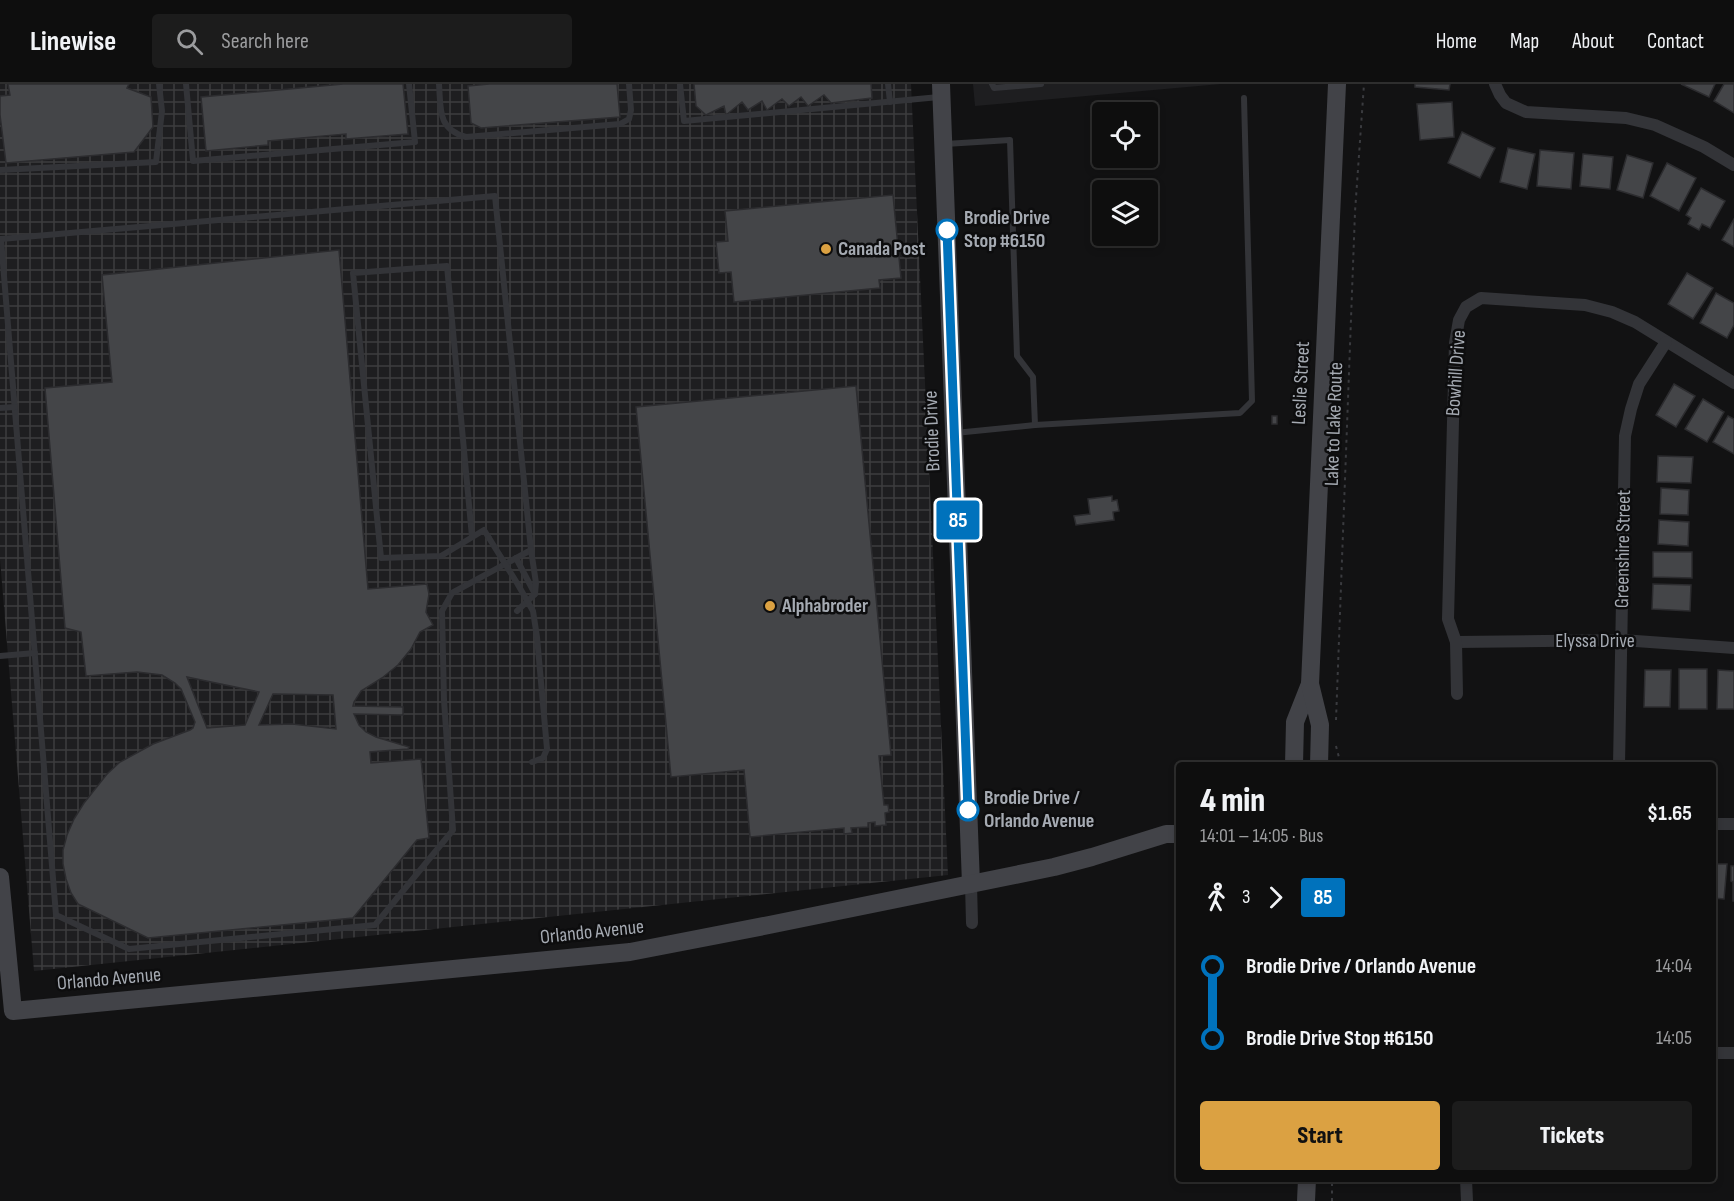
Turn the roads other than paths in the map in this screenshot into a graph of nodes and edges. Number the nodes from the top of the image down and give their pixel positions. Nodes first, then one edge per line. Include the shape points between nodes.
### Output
1 (159, 84) edge
2 (186, 84) edge
3 (409, 84) edge
4 (438, 84) edge
5 (629, 84) edge
6 (680, 84) edge
7 (888, 84) edge
8 (992, 84) edge
9 (1041, 84) edge
10 (1337, 84) edge
11 (1495, 84) edge
12 (942, 90) edge
13 (1244, 99) dead end
14 (890, 102) junction
15 (944, 144) junction
16 (1734, 165) edge
17 (0, 170) edge
18 (0, 239) edge
19 (1666, 342) junction
20 (1734, 383) edge
21 (15, 407) junction
22 (0, 408) edge
23 (1035, 425) junction
24 (955, 433) junction
25 (472, 537) junction
26 (531, 550) junction
27 (516, 558) junction
28 (536, 594) junction
29 (517, 611) dead end
30 (1622, 640) junction
31 (1456, 642) junction
32 (1734, 648) edge
33 (34, 653) junction
34 (0, 656) edge
35 (1310, 684) junction
36 (1457, 694) dead end
37 (532, 762) dead end
38 (1294, 762) edge
39 (1319, 762) edge
40 (1619, 762) edge
41 (1716, 824) edge
42 (1734, 824) edge
43 (1175, 831) edge
44 (0, 877) edge
45 (971, 884) junction
46 (972, 922) dead end
47 (1716, 1053) edge
48 (1734, 1053) edge
49 (1306, 1182) edge
50 (1466, 1182) edge
51 (1306, 1201) edge
52 (1467, 1201) edge

1 - 17 lane via 162,111 156,162
2 - 3 lane via 193,161 415,142
4 - 5 lane via 442,119 456,135 466,138 620,124 629,119
6 - 14 lane via 684,121
7 - 14 lane
8 - 9 lane via 994,88
10 - 35 street, Leslie Street
11 - 16 street via 1506,103 1526,112 1626,118 1655,125
12 - 14 lane
12 - 15 street, Brodie Drive
13 - 23 lane via 1252,401 1240,413
15 - 23 lane via 1010,140 1017,356 1033,377
15 - 24 street, Brodie Drive
18 - 21 lane
18 - 26 lane via 495,196
19 - 20 street, Bowhill Drive
19 - 30 street, Greenshire Street via 1639,384 1625,436
19 - 31 street, Bowhill Drive via 1635,322 1585,305 1481,298 1466,307 1455,343 1448,619
21 - 22 lane
21 - 33 lane
23 - 24 lane
24 - 45 street, Brodie Drive
25 - 25 lane via 441,556 381,558 354,273 447,266
25 - 37 lane, bridge via 484,530 532,611 547,749 543,758
26 - 27 lane
26 - 28 lane
27 - 28 lane
27 - 33 lane via 452,593 442,611 453,830 375,925 129,949 56,915
28 - 29 lane
30 - 31 street, Elyssa Drive
30 - 32 street, Elyssa Drive
30 - 40 street, Greenshire Street
31 - 36 street, Bowhill Drive
33 - 34 lane
35 - 38 street, Leslie Street via 1295,722
35 - 39 street, Leslie Street via 1320,725
41 - 42 street
43 - 45 street, Orlando Avenue via 1092,857
44 - 45 street, Orlando Avenue via 13,1011 630,952
45 - 46 street
47 - 48 street
49 - 51 street
50 - 52 street

